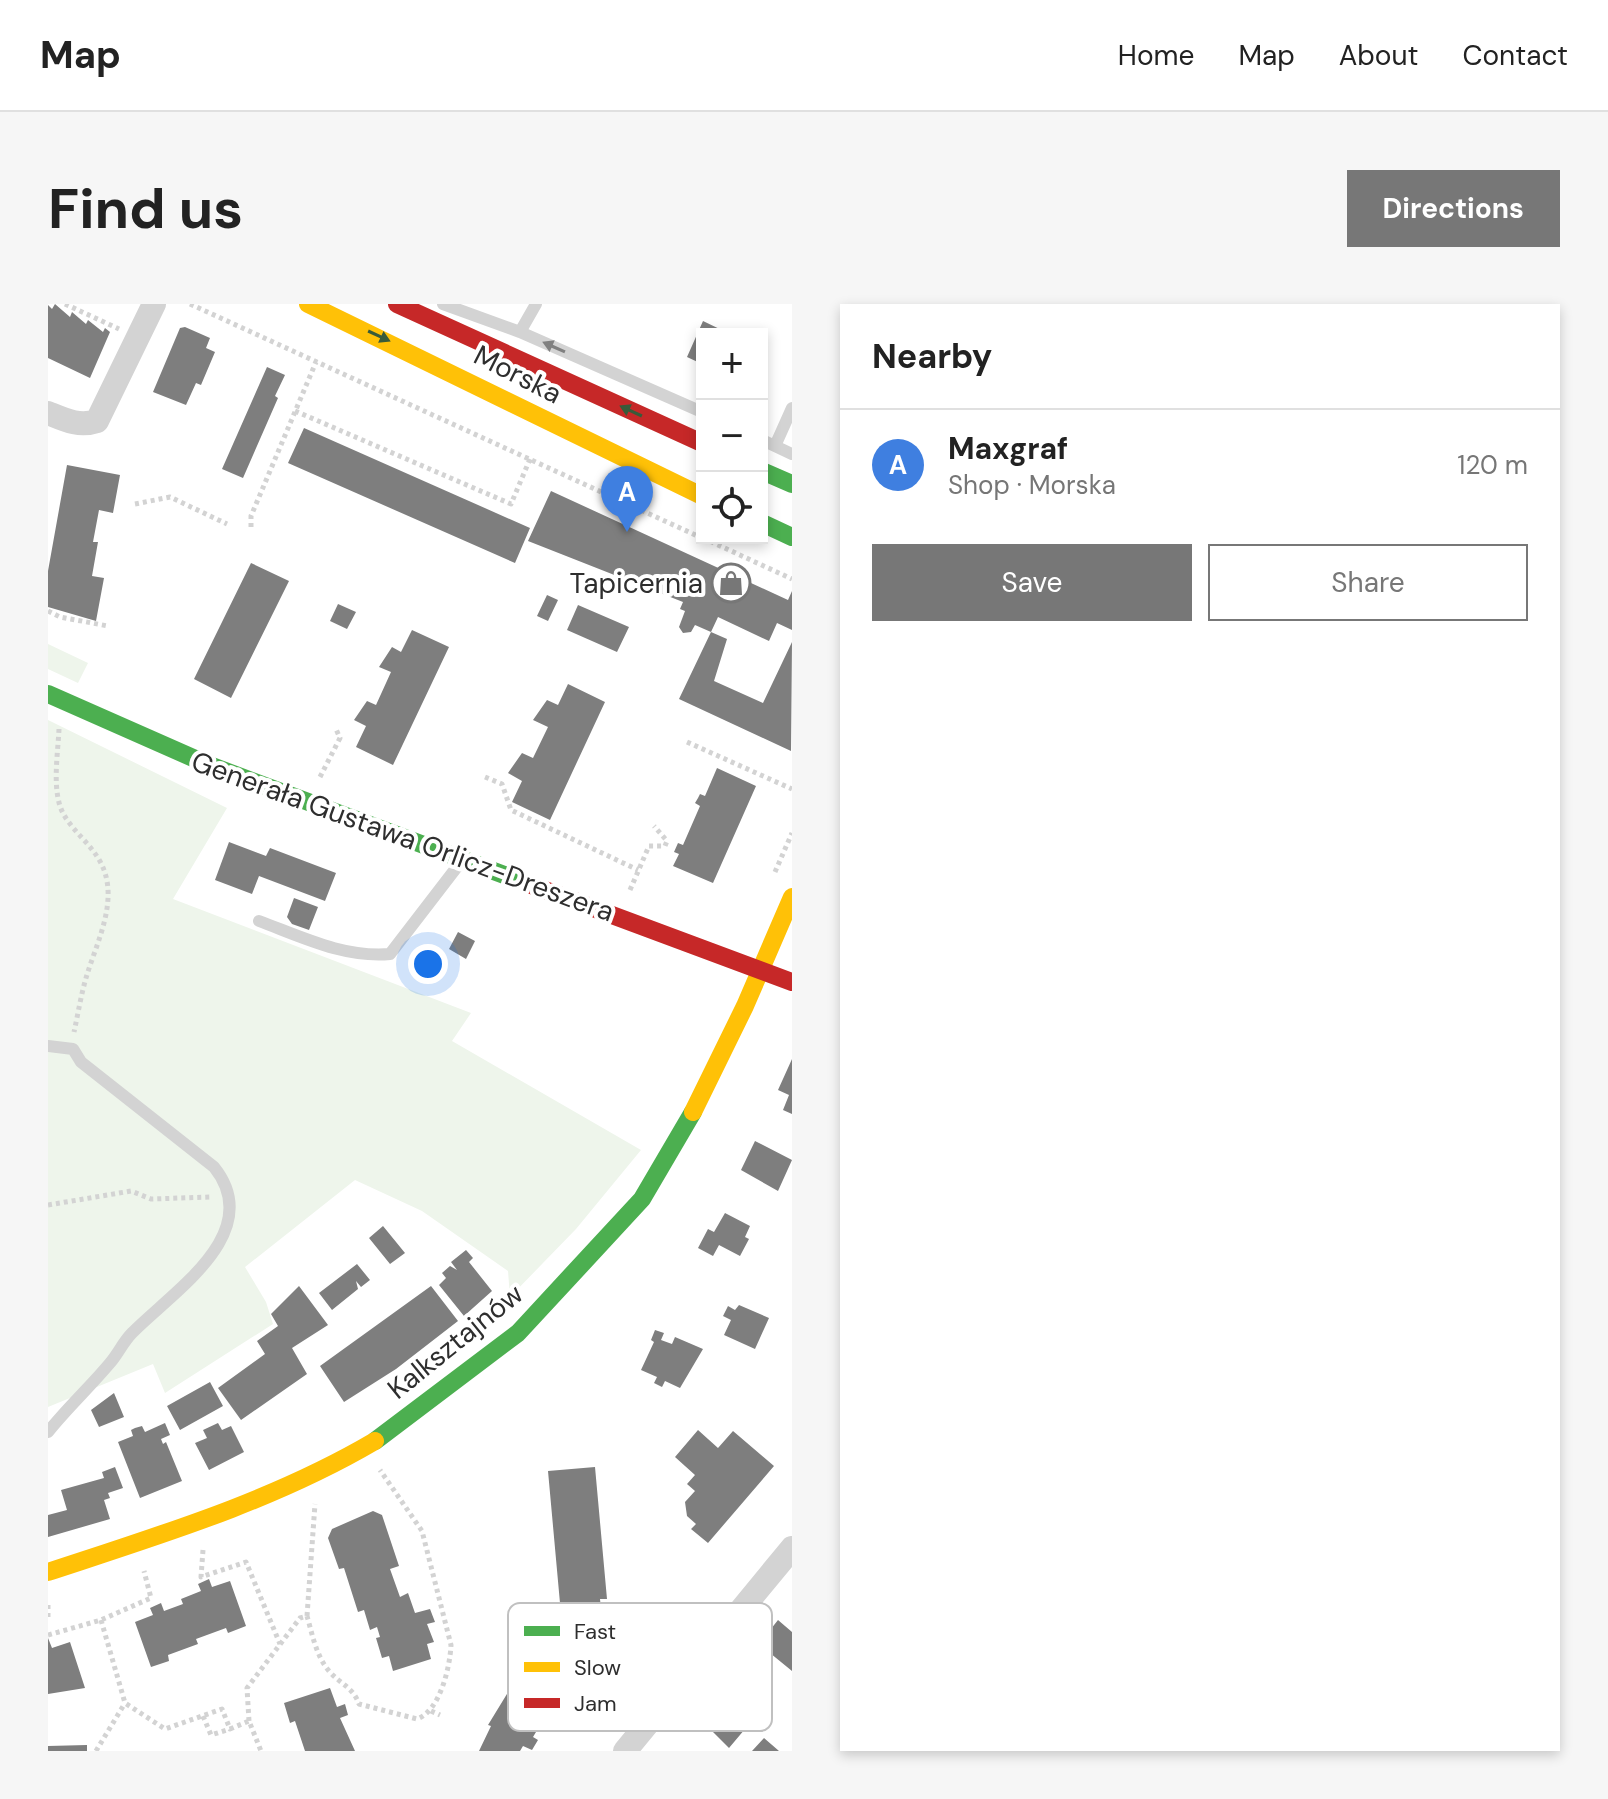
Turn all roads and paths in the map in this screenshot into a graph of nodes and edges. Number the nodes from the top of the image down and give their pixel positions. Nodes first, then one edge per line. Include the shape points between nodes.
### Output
1 (65, 304) edge
2 (154, 304) edge
3 (190, 304) edge
4 (308, 304) edge
5 (397, 304) edge
6 (443, 304) edge
7 (536, 304) edge
8 (108, 324) dead end
9 (520, 332) junction
10 (316, 362) junction
11 (792, 408) edge
12 (696, 409) edge
13 (295, 411) junction
14 (48, 413) edge
15 (696, 440) edge
16 (768, 443) edge
17 (775, 446) junction
18 (792, 454) edge
19 (530, 459) junction
20 (764, 472) edge
21 (792, 484) edge
22 (696, 493) edge
23 (135, 504) dead end
24 (227, 524) dead end
25 (768, 526) edge
26 (251, 527) dead end
27 (696, 535) edge
28 (792, 537) edge
29 (715, 544) edge
30 (792, 579) edge
31 (48, 611) edge
32 (108, 626) dead end
33 (48, 694) edge
34 (68, 704) junction
35 (335, 727) dead end
36 (687, 742) dead end
37 (485, 777) dead end
38 (315, 788) dead end
39 (792, 789) edge
40 (654, 826) dead end
41 (792, 833) edge
42 (462, 861) junction
43 (638, 870) junction
44 (770, 884) dead end
45 (628, 895) dead end
46 (792, 897) edge
47 (259, 921) dead end
48 (761, 969) junction
49 (792, 982) edge
50 (48, 1046) edge
51 (73, 1049) junction
52 (227, 1196) junction
53 (48, 1205) edge
54 (48, 1432) edge
55 (360, 1449) junction
56 (327, 1495) dead end
57 (315, 1503) junction
58 (301, 1509) dead end
59 (217, 1545) dead end
60 (792, 1548) edge
61 (143, 1570) dead end
62 (48, 1572) edge
63 (747, 1603) edge
64 (48, 1605) edge
65 (307, 1616) junction
66 (48, 1617) edge
67 (101, 1620) junction
68 (48, 1635) edge
69 (280, 1644) junction
70 (125, 1703) junction
71 (431, 1711) junction
72 (440, 1715) dead end
73 (203, 1716) junction
74 (249, 1721) junction
75 (230, 1729) junction
76 (641, 1731) edge
77 (96, 1751) edge
78 (261, 1751) edge
79 (625, 1751) edge

1 - 8 path
2 - 14 street via 97,421 71,423
3 - 10 path
4 -> 22 street, Morska
15 -> 5 street, Morska
6 - 9 lane
7 - 9 lane
12 -> 9 lane
10 - 13 path
10 - 19 path
11 - 17 lane
13 - 19 path via 511,504
13 - 26 path
16 - 17 lane
17 - 18 lane
19 - 27 path
20 - 21 street
23 - 24 path via 170,497
25 - 28 street
29 - 30 path
31 - 32 path
33 - 34 street, Generała Gustawa Orlicz-Dreszera
34 - 42 street, Generała Gustawa Orlicz-Dreszera via 209,765
34 - 51 path via 58,730 57,785 63,814 104,870 107,899
35 - 38 path via 340,738
36 - 39 path
37 - 43 path via 502,784 511,810
40 - 43 path via 667,841 665,846 649,846
41 - 44 path
42 - 47 lane via 390,954 342,951
42 - 48 street, Generała Gustawa Orlicz-Dreszera
43 - 45 path
46 - 48 street, Kalksztajnów
48 - 49 street, Generała Gustawa Orlicz-Dreszera
48 - 55 street, Kalksztajnów via 676,1146 642,1199 518,1333
50 - 51 lane
51 - 52 lane via 81,1062 214,1167 227,1183
52 - 53 path via 151,1199 131,1191
52 - 54 lane via 229,1225 216,1250 161,1310 131,1334
55 - 62 street, Kalksztajnów via 292,1485 194,1524
55 - 71 path via 422,1531 451,1645
56 - 57 path
57 - 58 path
57 - 65 path
59 - 69 path via 203,1550 201,1577 246,1562
60 - 63 street
61 - 67 path via 151,1598
64 - 66 path
65 - 69 path
65 - 71 path via 320,1658 352,1689 359,1704 417,1719
67 - 68 path
67 - 70 path
69 - 74 path via 247,1688
70 - 73 path via 165,1729
70 - 77 path
71 - 72 path
73 - 75 path via 211,1735
73 - 75 path via 222,1709
74 - 75 path
74 - 78 path
76 - 79 street

